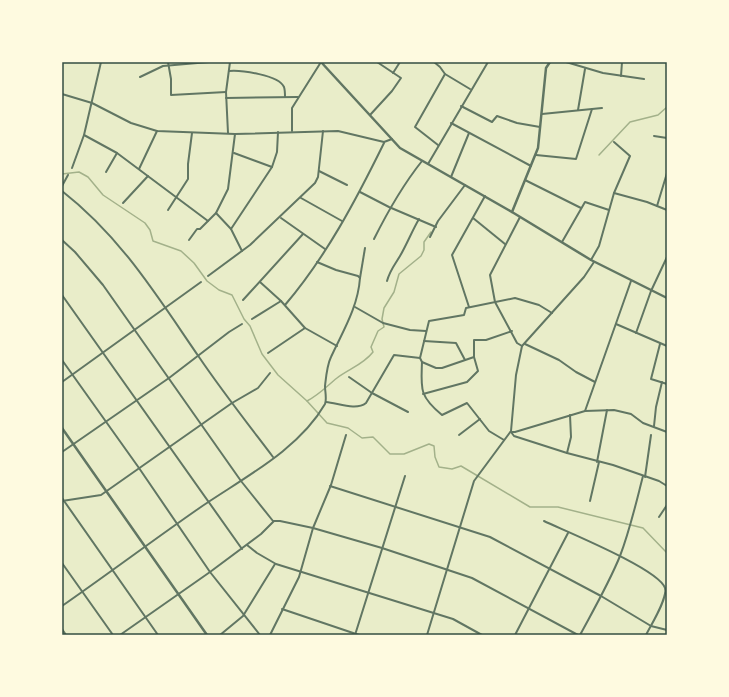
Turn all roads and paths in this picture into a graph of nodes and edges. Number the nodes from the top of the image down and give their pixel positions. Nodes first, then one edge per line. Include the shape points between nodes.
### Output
1 (101, 62) edge
2 (168, 62) edge
3 (209, 62) edge
4 (230, 62) edge
5 (321, 62) edge
6 (377, 62) edge
7 (400, 62) edge
8 (434, 62) edge
9 (488, 62) edge
10 (550, 62) edge
11 (566, 62) edge
12 (622, 62) edge
13 (169, 65) junction
14 (585, 69) junction
15 (229, 71) junction
16 (392, 73) junction
17 (445, 74) junction
18 (621, 76) junction
19 (140, 77) dead end
20 (644, 79) dead end
21 (470, 89) junction
22 (226, 92) junction
23 (62, 94) edge
24 (285, 97) junction
25 (298, 97) junction
26 (226, 98) junction
27 (92, 103) junction
28 (461, 106) junction
29 (602, 108) dead end
30 (592, 109) junction
31 (578, 110) junction
32 (542, 114) junction
33 (370, 115) junction
34 (451, 123) junction
35 (541, 127) junction
36 (157, 131) junction
37 (292, 131) junction
38 (323, 131) junction
39 (278, 132) junction
40 (192, 133) junction
41 (469, 133) junction
42 (228, 134) junction
43 (235, 134) junction
44 (84, 135) junction
45 (654, 136) dead end
46 (667, 138) edge
47 (392, 139) junction
48 (384, 142) junction
49 (614, 142) dead end
50 (438, 145) junction
51 (117, 153) junction
52 (234, 153) junction
53 (536, 155) junction
54 (422, 161) junction
55 (428, 164) junction
56 (532, 166) junction
57 (272, 167) junction
58 (72, 168) dead end
59 (139, 169) junction
60 (319, 171) junction
61 (106, 172) dead end
62 (667, 173) edge
63 (68, 175) dead end
64 (148, 176) junction
65 (451, 177) junction
66 (525, 180) junction
67 (347, 185) dead end
68 (465, 185) junction
69 (62, 186) edge
70 (62, 191) edge
71 (360, 192) junction
72 (614, 193) junction
73 (177, 196) junction
74 (485, 196) junction
75 (301, 198) junction
76 (123, 203) dead end
77 (657, 206) junction
78 (389, 207) junction
79 (581, 208) junction
80 (168, 210) dead end
81 (609, 210) junction
82 (667, 210) edge
83 (512, 212) junction
84 (216, 213) junction
85 (520, 217) junction
86 (281, 218) junction
87 (473, 218) junction
88 (419, 219) junction
89 (208, 221) junction
90 (342, 221) junction
91 (436, 227) junction
92 (231, 229) junction
93 (303, 234) junction
94 (430, 237) dead end
95 (374, 239) dead end
96 (62, 240) edge
97 (188, 240) dead end
98 (562, 242) junction
99 (506, 244) junction
100 (366, 248) dead end
101 (325, 249) junction
102 (242, 251) junction
103 (667, 256) edge
104 (593, 261) junction
105 (317, 262) junction
106 (208, 276) dead end
107 (360, 278) junction
108 (631, 281) junction
109 (201, 282) dead end
110 (260, 282) junction
111 (387, 282) dead end
112 (651, 290) junction
113 (62, 295) edge
114 (667, 298) edge
115 (243, 300) dead end
116 (281, 301) junction
117 (495, 302) junction
118 (285, 305) junction
119 (355, 307) junction
120 (469, 307) junction
121 (167, 308) junction
122 (552, 313) junction
123 (252, 319) dead end
124 (242, 324) dead end
125 (616, 324) junction
126 (305, 328) junction
127 (135, 331) junction
128 (426, 331) junction
129 (512, 331) junction
130 (636, 333) junction
131 (424, 341) junction
132 (524, 344) junction
133 (660, 344) junction
134 (337, 346) junction
135 (522, 346) junction
136 (667, 346) edge
137 (103, 352) junction
138 (268, 353) dead end
139 (199, 357) junction
140 (474, 357) junction
141 (420, 358) junction
142 (62, 360) edge
143 (465, 360) junction
144 (422, 362) junction
145 (270, 373) dead end
146 (72, 374) junction
147 (349, 377) dead end
148 (169, 378) junction
149 (62, 382) edge
150 (595, 382) junction
151 (662, 382) junction
152 (667, 384) edge
153 (372, 393) junction
154 (423, 394) junction
155 (136, 399) junction
156 (326, 402) junction
157 (232, 403) junction
158 (607, 410) junction
159 (586, 411) junction
160 (408, 412) dead end
161 (570, 415) junction
162 (480, 419) junction
163 (105, 422) junction
164 (201, 425) junction
165 (654, 426) junction
166 (62, 428) edge
167 (511, 431) junction
168 (667, 432) edge
169 (346, 435) dead end
170 (459, 435) dead end
171 (651, 435) dead end
172 (504, 440) junction
173 (73, 444) junction
174 (169, 446) junction
175 (62, 452) edge
176 (567, 454) junction
177 (273, 457) junction
178 (598, 462) junction
179 (139, 468) junction
180 (405, 476) dead end
181 (644, 476) junction
182 (241, 481) junction
183 (330, 486) junction
184 (667, 486) edge
185 (106, 492) junction
186 (62, 498) edge
187 (63, 501) edge
188 (590, 501) dead end
189 (209, 502) junction
190 (667, 505) edge
191 (395, 507) junction
192 (659, 517) dead end
193 (274, 521) junction
194 (544, 521) dead end
195 (177, 524) junction
196 (313, 528) junction
197 (460, 528) junction
198 (568, 533) junction
199 (247, 545) junction
200 (145, 547) junction
201 (382, 548) junction
202 (242, 549) junction
203 (620, 556) junction
204 (62, 563) edge
205 (276, 564) junction
206 (113, 570) junction
207 (447, 570) junction
208 (550, 570) junction
209 (301, 571) junction
210 (210, 572) junction
211 (82, 592) junction
212 (368, 593) junction
213 (178, 594) junction
214 (601, 596) junction
215 (62, 606) edge
216 (529, 608) junction
217 (282, 609) junction
218 (434, 612) junction
219 (243, 616) junction
220 (146, 618) junction
221 (651, 626) junction
222 (62, 629) edge
223 (667, 630) edge
224 (355, 634) edge
225 (66, 635) edge
226 (113, 635) edge
227 (120, 635) edge
228 (158, 635) edge
229 (207, 635) edge
230 (220, 635) edge
231 (260, 635) edge
232 (270, 635) edge
233 (358, 635) edge
234 (427, 635) edge
235 (482, 635) edge
236 (515, 635) edge
237 (579, 635) edge
238 (646, 635) edge

1 - 27 street
2 - 13 street
3 - 13 street
4 - 15 street
5 - 25 street
5 - 33 street
6 - 16 street
7 - 16 street
8 - 17 street
9 - 21 street
10 - 32 street via 546,68
11 - 14 street
12 - 18 street
13 - 19 street
13 - 22 street via 172,79 171,95
14 - 18 street
14 - 31 street
15 - 22 street
15 - 24 street via 244,70 266,76 281,84
16 - 33 street via 401,78
17 - 21 street
17 - 50 street via 415,127
18 - 20 street
21 - 28 street
22 - 26 street
23 - 27 street
24 - 25 street
24 - 26 street
25 - 37 street via 292,108
26 - 42 street
27 - 36 street via 131,123
27 - 44 street
28 - 34 street
28 - 35 street via 492,122 497,116
29 - 30 street
30 - 31 street
30 - 53 street via 576,159
31 - 32 street
32 - 35 street
33 - 47 street
34 - 41 street
34 - 50 street
35 - 53 street
36 - 40 street
36 - 59 street
37 - 38 street
37 - 39 street
38 - 48 street via 338,131
38 - 60 street
39 - 43 street
39 - 57 street
40 - 42 street
40 - 73 street via 188,179
41 - 56 street
41 - 65 street
42 - 43 street
43 - 52 street
44 - 51 street
44 - 58 street
45 - 46 street
47 - 48 street
47 - 54 street via 400,148
48 - 71 street
49 - 72 street via 630,156
50 - 55 street
51 - 59 street
51 - 61 street
52 - 57 street
52 - 84 street via 228,189
53 - 56 street
54 - 55 street
54 - 78 street
55 - 65 street
56 - 66 street
57 - 92 street
59 - 64 street
60 - 67 street
60 - 75 street via 315,183
62 - 77 street
63 - 69 street
64 - 73 street
64 - 76 street
65 - 68 street
66 - 79 street
66 - 83 street
68 - 74 street
68 - 91 street
70 - 121 street via 101,224
71 - 78 street
71 - 90 street
72 - 77 street
72 - 81 street
73 - 80 street
73 - 89 street
74 - 83 street
74 - 87 street
75 - 86 street
75 - 90 street
77 - 82 street
78 - 88 street
78 - 95 street
79 - 81 street via 585,202
79 - 98 street
81 - 104 street
83 - 85 street
84 - 89 street
84 - 92 street
85 - 98 street
85 - 99 street
86 - 93 street
86 - 102 street
87 - 99 street
87 - 120 street via 452,255
88 - 91 street
88 - 111 street via 400,256 390,269
89 - 97 street
90 - 101 street
91 - 94 street
92 - 102 street
93 - 101 street
93 - 110 street
96 - 127 street via 103,285
98 - 104 street
99 - 117 street via 490,272
100 - 107 street
101 - 105 street
102 - 106 street
103 - 112 street
104 - 108 street
104 - 122 street
105 - 107 street
105 - 118 street
107 - 119 street
108 - 112 street
108 - 125 street
109 - 121 street
110 - 115 street
110 - 116 street
112 - 114 street
112 - 130 street
113 - 137 street
116 - 118 street
116 - 123 street
117 - 120 street
117 - 122 street via 519,298 540,305
117 - 129 street
118 - 126 street
119 - 128 street via 383,323
119 - 134 street
120 - 128 street via 466,308 464,315 429,321
121 - 127 street
121 - 139 street
122 - 132 street
124 - 139 street
125 - 130 street
125 - 150 street
126 - 134 street
126 - 138 street
127 - 137 street
127 - 148 street
128 - 131 street
129 - 135 street
129 - 140 street via 486,340 474,340
130 - 133 street
131 - 141 street
131 - 143 street via 456,342
132 - 135 street
132 - 150 street via 559,360
133 - 136 street
133 - 151 street via 651,379
134 - 156 street via 330,358 327,372
135 - 167 street via 514,389
137 - 146 street
137 - 155 street
139 - 148 street
139 - 157 street
140 - 143 street
140 - 154 street via 478,371 466,382
141 - 144 street
141 - 153 street via 394,355
142 - 146 street
143 - 144 street via 442,368
144 - 154 street
145 - 157 street via 258,388
146 - 149 street
146 - 163 street
147 - 153 street
148 - 155 street
148 - 164 street
150 - 159 street
151 - 152 street
151 - 165 street
153 - 156 street via 363,406
153 - 160 street
154 - 162 street via 442,415 465,403
155 - 163 street
155 - 174 street
156 - 177 street via 306,430
157 - 164 street
157 - 177 street
158 - 159 street
158 - 165 street via 631,414 643,423
158 - 178 street
159 - 161 street
161 - 167 street
161 - 176 street via 571,437
162 - 170 street
162 - 172 street via 489,431
163 - 173 street
163 - 179 street
164 - 174 street
164 - 182 street
165 - 168 street
166 - 173 street
167 - 172 street
167 - 176 street via 514,436
169 - 183 street
171 - 181 street
172 - 197 street via 476,476
173 - 175 street
173 - 185 street
174 - 179 street
174 - 189 street
176 - 178 street
177 - 182 street
178 - 181 street
178 - 188 street
179 - 185 street
179 - 195 street
180 - 191 street
181 - 184 street
181 - 203 street
182 - 189 street
182 - 193 street
183 - 191 street
183 - 196 street
185 - 187 street
185 - 200 street
186 - 187 street
187 - 206 street
189 - 195 street
189 - 202 street
190 - 192 street
191 - 197 street
191 - 201 street
193 - 196 street
193 - 199 street
194 - 198 street
195 - 200 street
195 - 210 street
196 - 201 street
196 - 209 street
197 - 207 street
197 - 208 street via 490,537
198 - 203 street
198 - 208 street
199 - 202 street
199 - 205 street
200 - 206 street
200 - 213 street
201 - 207 street
201 - 212 street
202 - 210 street
203 - 214 street
203 - 221 street via 662,582 665,597
204 - 211 street
205 - 209 street
205 - 219 street
206 - 211 street
206 - 220 street
207 - 216 street via 472,578
207 - 218 street
208 - 214 street
208 - 216 street
209 - 212 street
209 - 217 street
210 - 213 street
210 - 219 street
211 - 215 street
211 - 226 street
212 - 218 street
212 - 224 street
213 - 220 street
213 - 229 street
214 - 221 street
214 - 237 street
216 - 236 street
216 - 237 street
217 - 224 street
217 - 232 street
218 - 234 street
218 - 235 street
219 - 230 street
219 - 231 street
220 - 227 street
220 - 228 street
221 - 223 street
221 - 238 street
222 - 225 street
224 - 233 street

